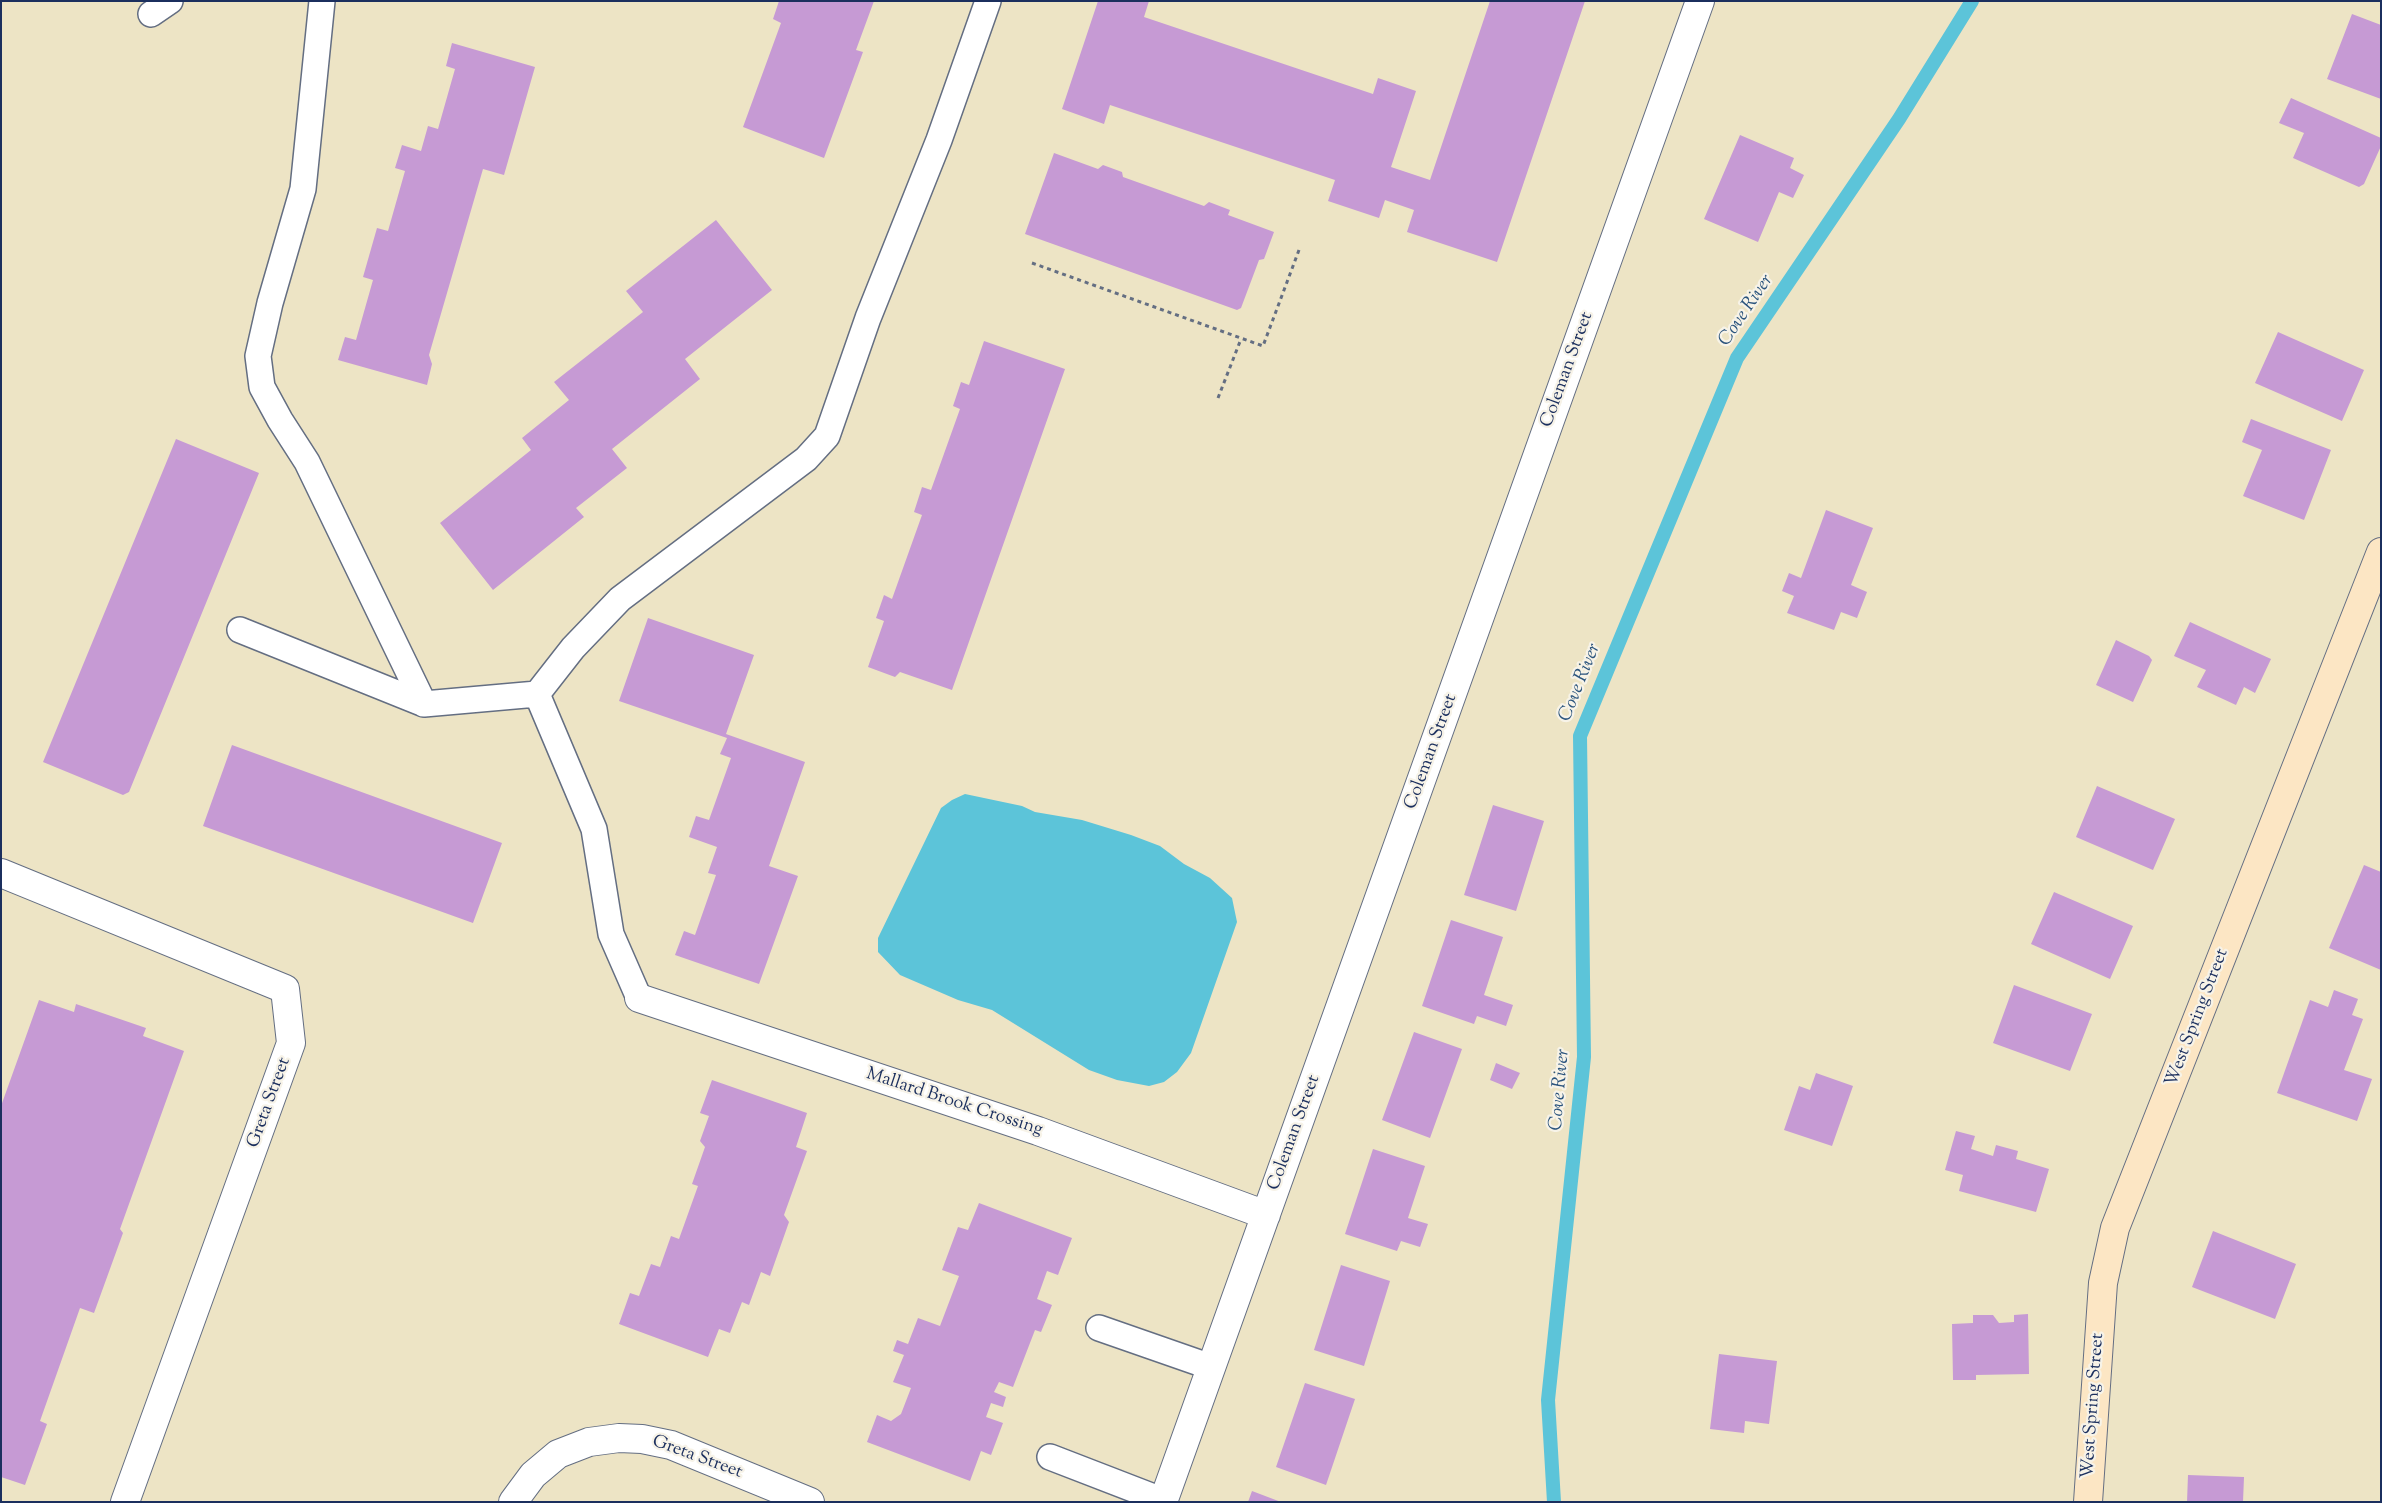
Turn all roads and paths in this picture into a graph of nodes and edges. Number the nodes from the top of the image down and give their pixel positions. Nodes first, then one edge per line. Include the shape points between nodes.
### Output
1 (322, 1) edge
2 (988, 1) edge
3 (1700, 1) edge
4 (1298, 250) dead end
5 (1032, 263) dead end
6 (1241, 338) junction
7 (1218, 398) dead end
8 (2381, 552) edge
9 (240, 630) dead end
10 (537, 694) junction
11 (424, 704) junction
12 (1, 873) edge
13 (639, 998) joint
14 (1266, 1214) junction
15 (1099, 1328) dead end
16 (1211, 1367) junction
17 (1050, 1457) dead end
18 (1163, 1501) edge
19 (125, 1502) edge
20 (513, 1502) edge
21 (810, 1502) edge
22 (2088, 1502) edge

1 - 11 lane via 303,190 258,356 262,387 307,462
2 - 10 lane via 939,140 868,318 827,436 791,471 620,600 573,648
3 - 14 street, Coleman Street
4 - 6 path via 1263,346
5 - 6 path
6 - 7 path
8 - 22 main road, West Spring Street via 2116,1228 2103,1283
9 - 11 lane
10 - 11 lane
10 - 13 lane via 594,829 611,934
12 - 19 street, Greta Street via 285,989 291,1043
13 - 14 street, Mallard Brook Crossing via 1038,1131
14 - 16 street, Coleman Street
15 - 16 lane
16 - 18 street, Coleman Street
17 - 18 lane
20 - 21 street, Greta Street via 533,1475 558,1454 589,1442 619,1438 671,1445

